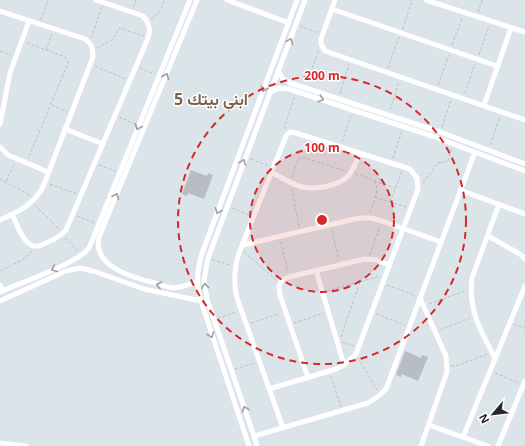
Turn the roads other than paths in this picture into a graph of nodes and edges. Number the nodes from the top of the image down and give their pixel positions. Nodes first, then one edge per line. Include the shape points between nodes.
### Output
1 (96, 0) edge
2 (190, 0) edge
3 (198, 0) edge
4 (227, 0) edge
5 (297, 0) edge
6 (304, 0) edge
7 (335, 0) edge
8 (426, 0) edge
9 (332, 9) junction
10 (0, 11) edge
11 (29, 21) junction
12 (288, 23) junction
13 (511, 28) junction
14 (525, 32) edge
15 (167, 55) junction
16 (174, 57) junction
17 (497, 66) junction
18 (278, 71) junction
19 (290, 86) junction
20 (271, 92) junction
21 (340, 98) junction
22 (339, 105) junction
23 (484, 105) junction
24 (389, 114) junction
25 (525, 120) edge
26 (388, 121) junction
27 (0, 124) edge
28 (65, 129) junction
29 (103, 144) junction
30 (0, 147) edge
31 (475, 152) junction
32 (360, 153) junction
33 (515, 160) junction
34 (525, 164) edge
35 (513, 166) junction
36 (272, 170) junction
37 (525, 171) edge
38 (48, 172) junction
39 (460, 190) junction
40 (499, 204) junction
41 (12, 214) junction
42 (525, 214) edge
43 (0, 220) edge
44 (403, 228) junction
45 (488, 236) junction
46 (93, 240) junction
47 (98, 242) junction
48 (441, 242) junction
49 (242, 247) junction
50 (525, 259) edge
51 (69, 262) junction
52 (390, 265) junction
53 (72, 269) junction
54 (316, 270) junction
55 (118, 271) junction
56 (116, 279) junction
57 (197, 282) junction
58 (0, 285) edge
59 (525, 286) edge
60 (1, 292) edge
61 (420, 298) junction
62 (0, 301) edge
63 (201, 301) junction
64 (495, 358) junction
65 (344, 365) junction
66 (308, 378) junction
67 (524, 383) edge
68 (269, 389) junction
69 (428, 425) junction
70 (282, 428) junction
71 (254, 436) junction
72 (463, 437) junction
73 (0, 443) edge
74 (26, 446) edge
75 (249, 446) edge
76 (257, 446) edge
77 (421, 446) edge
78 (488, 446) edge
79 (498, 446) edge

1 - 29 street via 143,16 150,27 148,38
2 - 15 street
3 - 16 street
4 - 12 street
5 - 12 street
18 -> 6 street
7 - 9 street
8 - 13 street
9 - 17 street
9 - 23 street via 322,34 321,44 325,51
10 - 11 street
11 - 27 street via 8,81
11 - 28 street via 90,42 93,57
12 -> 57 street via 201,256
13 - 14 street
13 - 17 street
15 - 16 street
15 -> 46 street
47 -> 16 street
17 - 23 street
18 - 19 street
18 - 20 street
19 - 20 street
19 - 21 street
19 -> 22 street via 297,92
71 -> 20 street via 214,319 204,280 208,258
21 - 22 street
21 - 24 street
22 - 26 street
23 - 25 street
24 - 26 street
24 - 33 street
26 - 31 street
28 - 29 street
28 - 38 street
29 - 41 street via 68,226 62,234 35,246 24,238
30 - 38 street via 8,155
31 - 35 street
31 - 39 street
32 - 36 street via 351,172 344,179 321,186 304,187 290,182
32 - 36 street via 290,132
32 - 44 street via 404,166 414,173 418,189
33 - 34 street
33 - 35 street
35 - 37 street
36 - 49 street
38 - 41 street via 33,200
39 - 40 street
39 - 48 street
40 - 42 street
40 - 45 street
41 - 43 street
44 - 48 street
44 - 49 street via 367,218 352,219
44 - 52 street
45 - 50 street
45 - 64 street via 472,278 471,288 474,316
46 - 47 street
46 - 51 street via 82,256
47 - 55 street via 99,252 103,258
48 - 61 street
49 - 68 street via 235,266 234,288
51 - 53 street
51 -> 60 street
52 - 54 street via 368,259
52 - 65 street via 356,354
53 - 56 street via 80,268
53 - 62 street
54 - 65 street
54 - 66 street via 289,276 282,280 279,290
55 - 56 street
57 -> 55 street via 172,288
56 - 63 street via 144,289
57 - 63 street
58 - 60 street
59 - 64 street
61 - 69 street via 448,364 445,380
61 - 70 street via 389,382 380,395 368,403
63 -> 75 street
64 - 72 street
65 - 66 street
66 - 68 street
67 - 79 street
68 - 70 street
69 - 72 street
69 - 77 street
70 - 71 street
71 - 76 street
72 - 78 street
73 - 74 street

